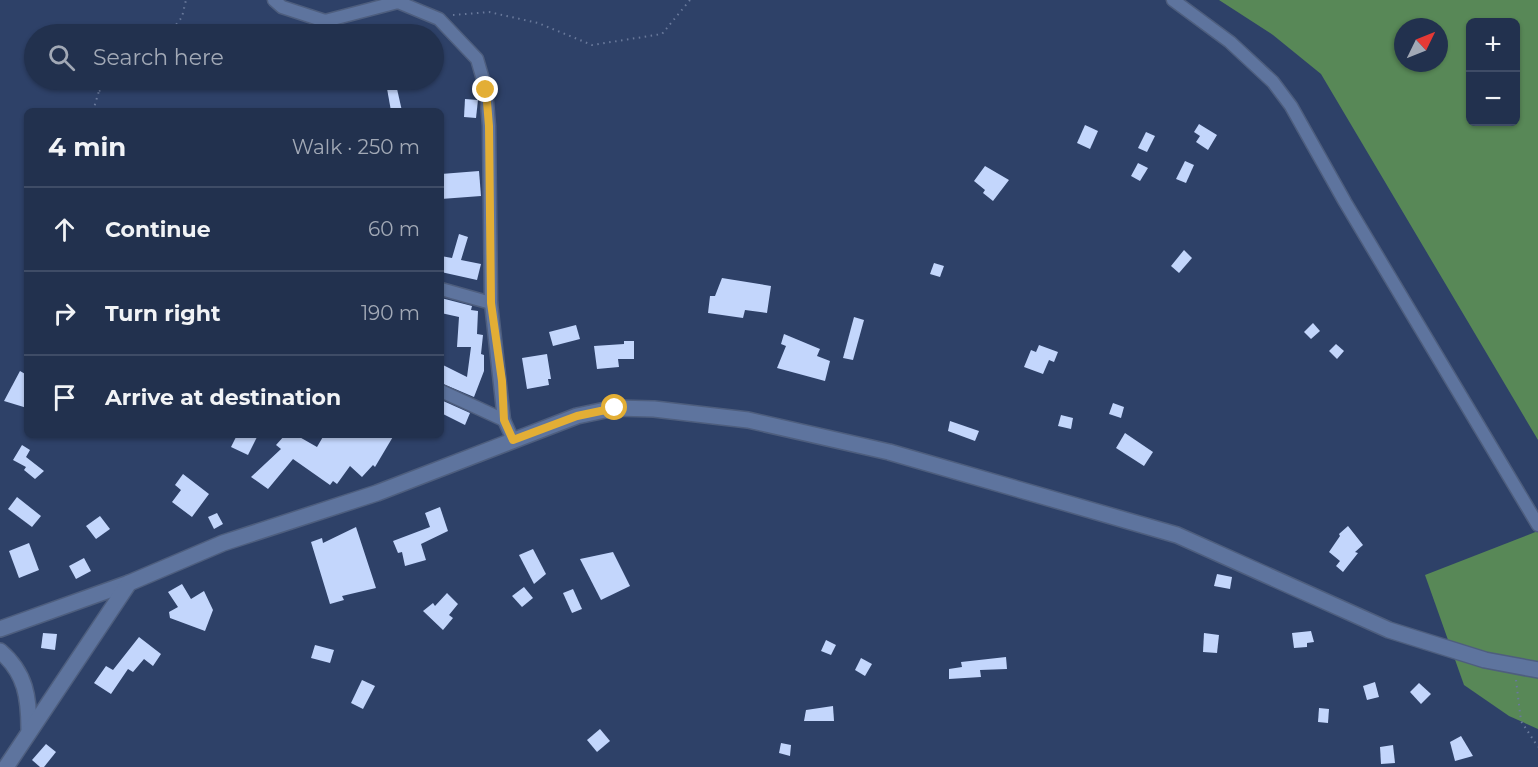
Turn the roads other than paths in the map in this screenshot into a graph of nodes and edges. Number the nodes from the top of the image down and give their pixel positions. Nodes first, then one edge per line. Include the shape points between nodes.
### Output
1 (274, 0) edge
2 (1173, 0) edge
3 (444, 24) edge
4 (444, 24) edge
5 (444, 290) edge
6 (491, 303) junction
7 (444, 391) edge
8 (504, 420) junction
9 (513, 440) junction
10 (1538, 525) edge
11 (129, 583) junction
12 (0, 629) edge
13 (0, 651) edge
14 (1538, 670) edge
15 (29, 730) junction
16 (6, 767) edge

1 - 3 street via 282,7 325,21 398,2
2 - 10 street via 1230,42 1273,82 1291,106
4 - 6 street via 477,59 486,90
5 - 6 street
6 - 8 street
7 - 8 street
8 - 9 street
9 - 11 main road via 378,493 223,543
9 - 14 main road via 577,416 615,408 759,422 889,452 1177,535 1389,630 1485,660
11 - 12 main road
11 - 15 main road
13 - 15 main road via 19,672 29,700
15 - 16 main road

